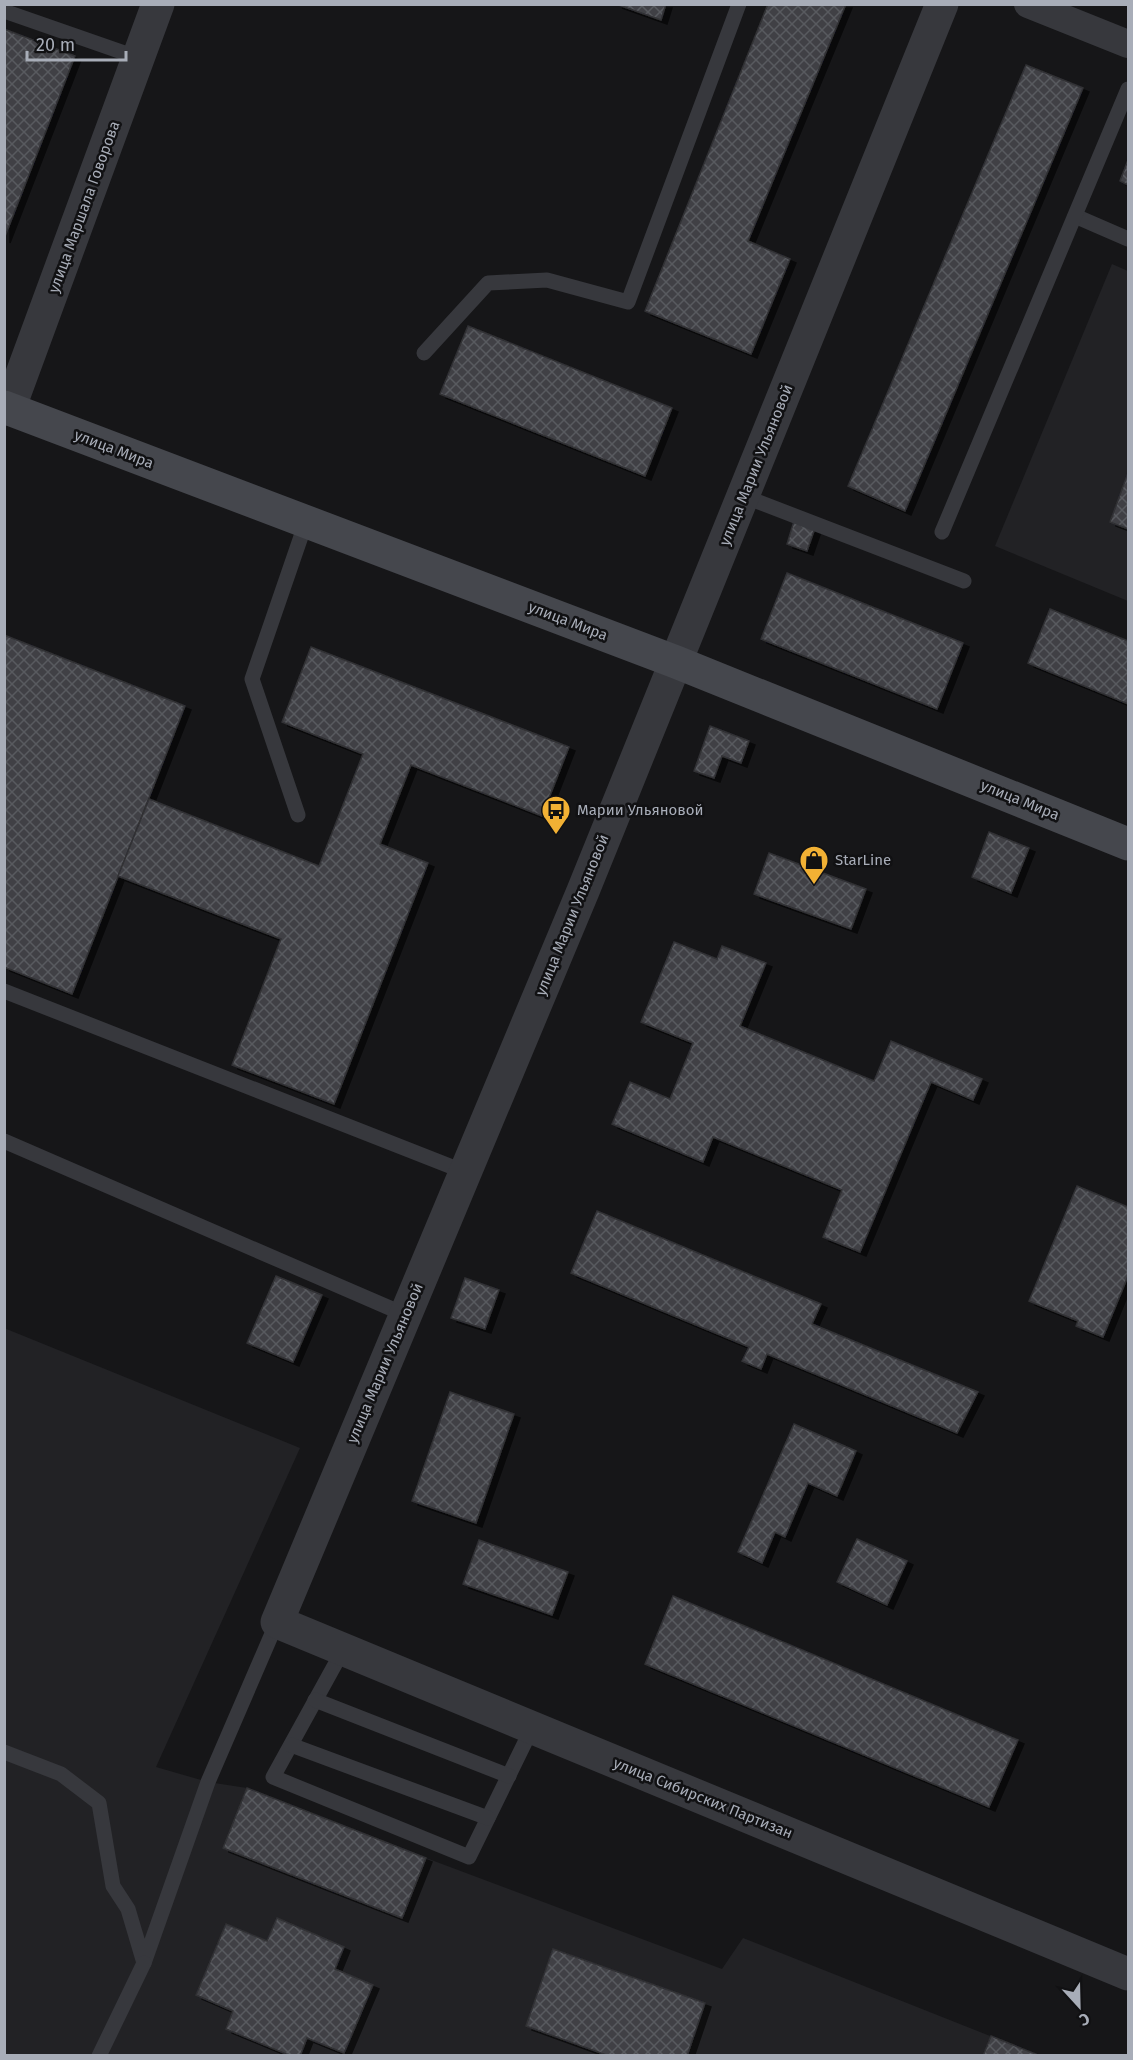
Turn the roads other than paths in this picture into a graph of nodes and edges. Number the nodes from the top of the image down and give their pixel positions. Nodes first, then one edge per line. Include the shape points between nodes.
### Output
1 (158, 4) edge
2 (739, 4) edge
3 (942, 4) edge
4 (1028, 4) edge
5 (4, 11) edge
6 (1128, 44) edge
7 (139, 58) junction
8 (1128, 89) edge
9 (1075, 216) junction
10 (1128, 239) edge
11 (424, 353) dead end
12 (7, 408) edge
13 (743, 496) junction
14 (306, 522) junction
15 (942, 532) dead end
16 (964, 581) dead end
17 (676, 662) junction
18 (298, 815) dead end
19 (1128, 844) edge
20 (4, 992) edge
21 (4, 1141) edge
22 (465, 1172) junction
23 (406, 1315) junction
24 (277, 1622) junction
25 (343, 1650) junction
26 (315, 1700) junction
27 (532, 1728) junction
28 (291, 1745) junction
29 (4, 1752) edge
30 (509, 1776) junction
31 (488, 1818) junction
32 (144, 1963) junction
33 (1128, 1974) edge
34 (99, 2055) edge

1 - 7 street, улица Маршала Говорова
2 - 11 lane via 628,302 547,280 488,283
3 - 13 street, улица Марии Ульяновой
4 - 6 street
5 - 7 lane
7 - 12 street, улица Маршала Говорова
8 - 9 lane
9 - 10 lane
9 - 15 lane
12 - 14 main road, улица Мира
13 - 16 lane
13 - 17 street, улица Марии Ульяновой
14 - 17 main road, улица Мира
14 - 18 lane via 252,679
17 - 19 main road, улица Мира
17 - 22 street, улица Марии Ульяновой
20 - 22 lane
21 - 23 lane
22 - 23 street, улица Марии Ульяновой
23 - 24 street, улица Марии Ульяновой
24 - 25 street, улица Сибирских Партизан
24 - 32 lane via 208,1782
25 - 26 lane
25 - 27 street, улица Сибирских Партизан
26 - 28 lane
26 - 30 lane
27 - 30 lane
27 - 33 street, улица Сибирских Партизан
28 - 31 lane
28 - 31 lane via 273,1777 470,1857
29 - 32 lane via 61,1774 99,1803 113,1886 128,1909
30 - 31 lane
32 - 34 lane

